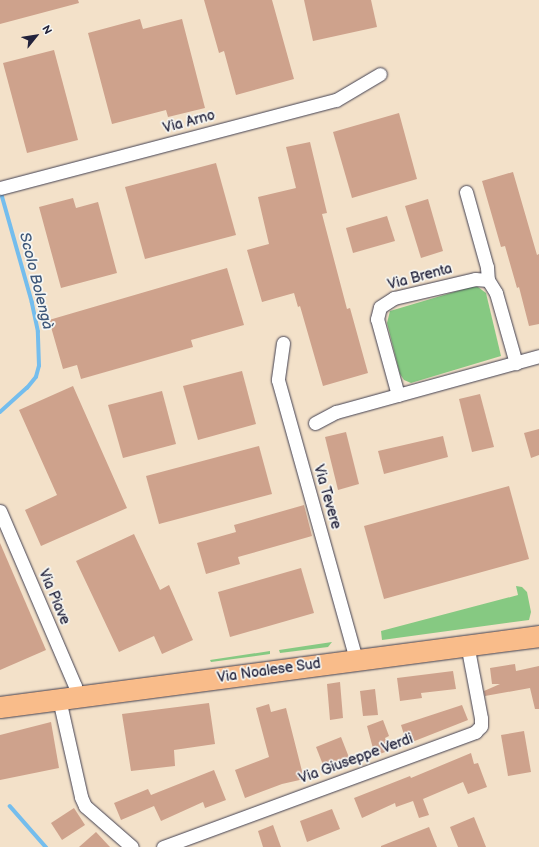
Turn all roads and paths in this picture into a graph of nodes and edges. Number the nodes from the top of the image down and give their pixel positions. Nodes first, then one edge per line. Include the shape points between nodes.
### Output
1 (380, 74) dead end
2 (0, 188) edge
3 (466, 192) dead end
4 (488, 280) junction
5 (283, 343) dead end
6 (539, 356) edge
7 (516, 363) junction
8 (398, 395) junction
9 (314, 423) dead end
10 (0, 510) edge
11 (539, 636) edge
12 (467, 644) junction
13 (356, 659) junction
14 (68, 698) junction
15 (0, 707) edge
16 (132, 847) edge
17 (163, 847) edge

1 - 2 street, Via Arno via 336,100
3 - 4 street via 487,267
4 - 7 street via 496,293
4 - 8 street, Via Brenta via 475,279 394,298 380,307 377,319
5 - 13 street, Via Tevere via 278,380
6 - 7 street
7 - 8 street
8 - 9 street via 329,414
10 - 14 street, Via Piave via 75,686
11 - 12 main road, Via Noalese Sud
12 - 13 main road, Via Noalese Sud
12 - 17 street, Via Giuseppe Verdi via 481,718 481,726 475,732
13 - 14 main road, Via Noalese Sud
14 - 15 main road, Via Noalese Sud
14 - 16 street via 81,797 85,806

